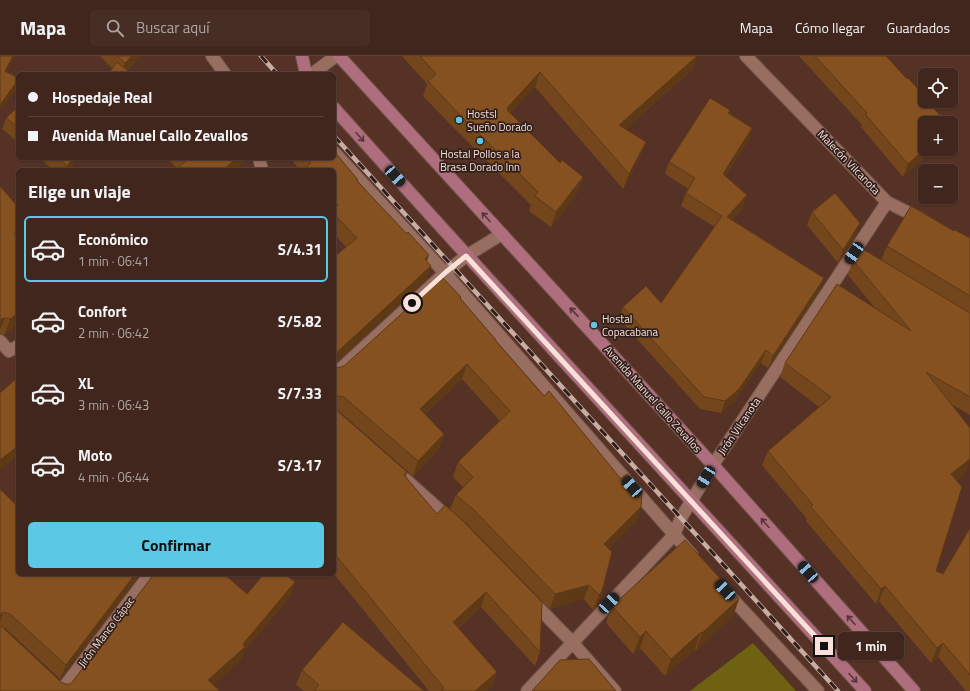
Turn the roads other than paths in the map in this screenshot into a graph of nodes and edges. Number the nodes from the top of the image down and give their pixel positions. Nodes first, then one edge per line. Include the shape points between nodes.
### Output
1 (212, 56) edge
2 (302, 56) edge
3 (336, 56) edge
4 (339, 56) edge
5 (746, 56) edge
6 (224, 72) edge
7 (306, 72) edge
8 (315, 72) edge
9 (336, 110) edge
10 (336, 154) edge
11 (887, 202) junction
12 (929, 222) edge
13 (502, 234) junction
14 (466, 256) junction
15 (446, 272) junction
16 (0, 341) edge
17 (16, 347) edge
18 (336, 373) edge
19 (713, 465) junction
20 (398, 473) edge
21 (692, 500) junction
22 (462, 529) edge
23 (674, 535) junction
24 (700, 564) edge
25 (148, 576) edge
26 (716, 581) edge
27 (522, 591) edge
28 (572, 642) junction
29 (50, 680) edge
30 (62, 691) edge
31 (527, 691) edge
32 (615, 691) edge
33 (818, 691) edge
34 (865, 691) edge
35 (914, 691) edge

1 - 6 street
2 - 7 street
3 - 8 street
13 -> 4 street, Avenida Manuel Callo Zevallos
5 - 11 street, Malecón Vilcanota
9 -> 14 street
10 - 15 street
11 - 12 street, Malecón Vilcanota
11 - 19 street, Jirón Vilcanota via 858,255
13 - 14 street
19 -> 13 street, Avenida Manuel Callo Zevallos
14 - 15 street
14 - 21 street
15 - 18 street
15 - 23 street
16 - 17 street via 9,351
19 - 21 street, Jirón Vilcanota
35 -> 19 street, Avenida Manuel Callo Zevallos
20 - 22 street
21 - 23 street, Jirón Vilcanota
21 -> 34 street
23 - 24 street
23 - 28 street, Jirón Vilcanota
25 - 30 street, Jirón Manco Cápac
26 - 33 street
27 - 28 street
28 - 31 street, Jirón Vilcanota
28 - 32 street
29 - 30 street

